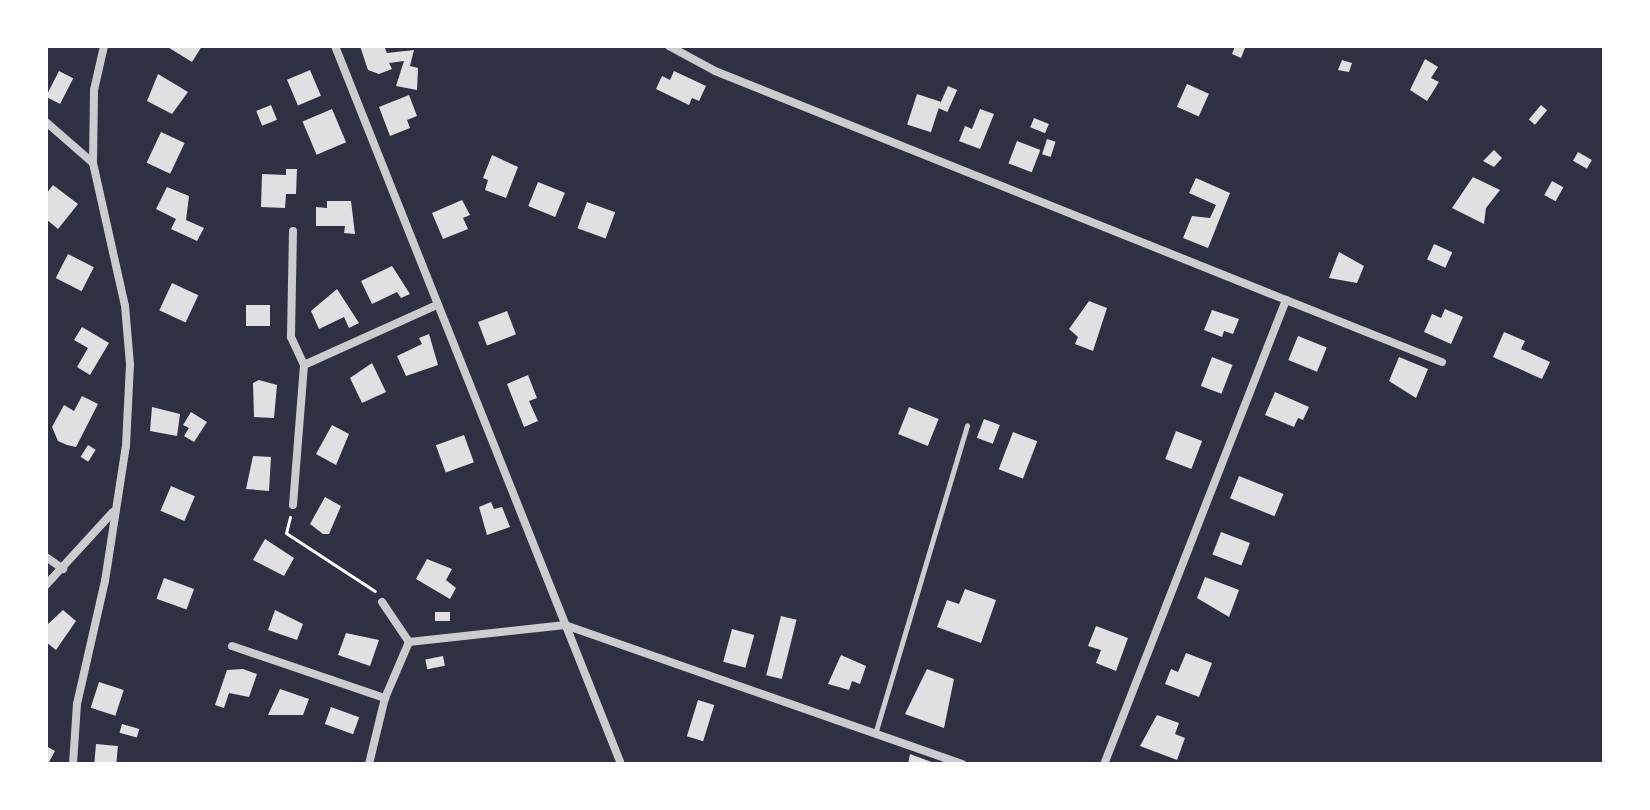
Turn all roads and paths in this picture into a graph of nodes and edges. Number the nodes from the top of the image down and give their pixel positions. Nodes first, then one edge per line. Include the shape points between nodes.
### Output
1 (104, 46) edge
2 (335, 46) edge
3 (669, 46) edge
4 (46, 122) edge
5 (93, 163) junction
6 (293, 231) dead end
7 (1286, 300) junction
8 (437, 305) junction
9 (1442, 362) dead end
10 (304, 365) junction
11 (967, 425) dead end
12 (293, 505) joint
13 (113, 512) junction
14 (46, 557) edge
15 (63, 569) junction
16 (46, 585) edge
17 (382, 602) joint
18 (565, 625) junction
19 (409, 642) junction
20 (232, 646) dead end
21 (385, 698) junction
22 (875, 734) junction
23 (73, 764) edge
24 (369, 764) edge
25 (621, 764) edge
26 (962, 764) edge
27 (1104, 764) edge

1 - 5 street via 94,90
2 - 8 street
3 - 7 street via 715,71
4 - 5 street
5 - 13 street via 120,280 130,364 126,446
6 - 10 street via 291,337
7 - 9 street
7 - 27 street
8 - 10 street
8 - 18 street
10 - 12 street
11 - 22 lane
12 - 17 path via 286,533 373,587
13 - 15 street
13 - 23 street via 105,581 77,704
14 - 15 street
15 - 16 street
17 - 19 street
18 - 19 street
18 - 22 street
18 - 25 street
19 - 21 street
20 - 21 street
21 - 24 street
22 - 26 street

